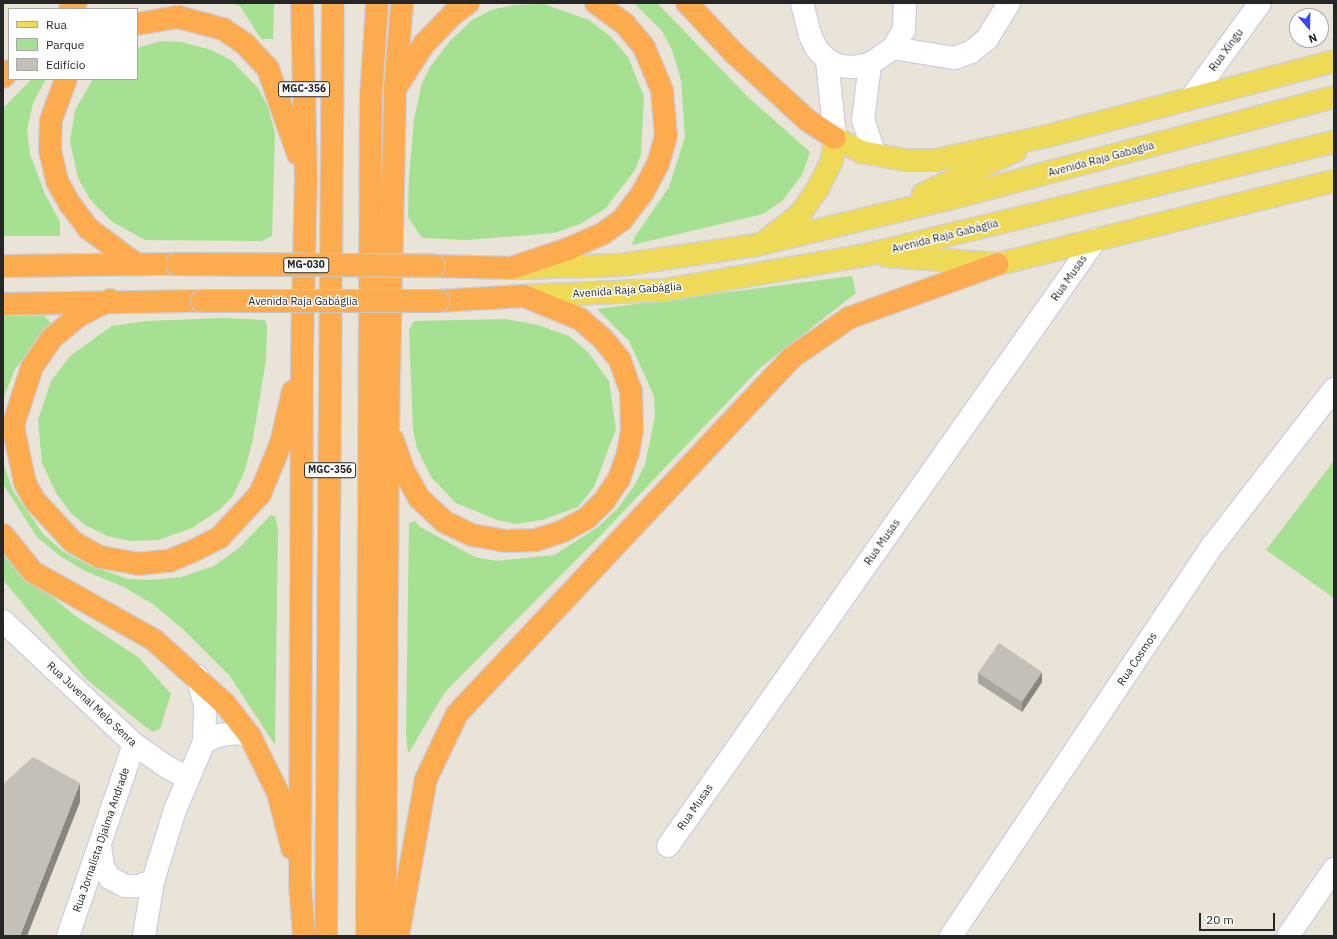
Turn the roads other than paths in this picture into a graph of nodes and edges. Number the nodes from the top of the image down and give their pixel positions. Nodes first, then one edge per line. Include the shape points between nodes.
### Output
1 (302, 3) edge
2 (333, 3) edge
3 (377, 3) edge
4 (402, 3) edge
5 (468, 3) edge
6 (596, 3) edge
7 (687, 3) edge
8 (802, 3) edge
9 (905, 3) edge
10 (1009, 3) edge
11 (1260, 3) edge
12 (138, 24) edge
13 (904, 30) junction
14 (893, 48) junction
15 (940, 56) junction
16 (827, 60) junction
17 (1334, 61) edge
18 (870, 64) junction
19 (66, 80) edge
20 (395, 89) junction
21 (1334, 97) edge
22 (1191, 98) junction
23 (1047, 136) junction
24 (835, 138) junction
25 (1334, 142) edge
26 (875, 155) junction
27 (306, 175) junction
28 (1334, 181) edge
29 (867, 218) junction
30 (1096, 239) junction
31 (756, 246) junction
32 (866, 255) junction
33 (136, 264) junction
34 (998, 264) junction
35 (3, 266) edge
36 (511, 268) junction
37 (524, 296) junction
38 (110, 300) junction
39 (3, 304) edge
40 (302, 353) junction
41 (1334, 390) edge
42 (388, 424) junction
43 (3, 535) edge
44 (6, 629) edge
45 (197, 676) junction
46 (250, 736) junction
47 (204, 742) junction
48 (134, 744) junction
49 (188, 778) junction
50 (100, 846) junction
51 (668, 846) dead end
52 (1334, 869) edge
53 (153, 882) junction
54 (300, 883) junction
55 (140, 933) edge
56 (68, 936) edge
57 (304, 936) edge
58 (326, 936) edge
59 (367, 936) edge
60 (385, 936) edge
61 (398, 936) edge
62 (951, 936) edge
63 (1288, 936) edge

1 - 27 highway, MGC-356
2 - 58 highway, MGC-356
3 - 59 highway, MGC-356 via 371,97
4 - 20 highway
5 - 20 highway via 452,14 424,44
6 - 36 highway via 625,24 644,47 656,76 664,105 666,136 658,164 643,192 622,220 568,249
7 - 24 highway via 734,53 801,115
8 - 16 street via 810,35 816,48
9 - 13 street
10 - 15 street via 988,39 976,48 954,58
11 - 22 street, Rua Xingu
12 - 27 highway via 178,17 223,29 245,44 268,70
13 - 14 street
13 - 15 street
14 - 15 street
14 - 18 street
16 - 18 street via 840,66
16 - 24 street
17 - 22 main road
18 - 26 street via 863,120
19 - 33 highway via 51,120 50,150 57,181 89,229
20 - 42 highway
21 - 29 main road, Avenida Raja Gabaglia
22 - 23 main road
23 - 26 main road via 936,160 905,160
23 - 29 main road
24 - 26 main road via 861,152
24 - 31 main road via 832,161 800,214
25 - 32 main road, Avenida Raja Gabáglia
27 - 40 highway, MGC-356
28 - 30 main road
29 - 31 main road
30 - 34 main road
30 - 51 street, Rua Musas
31 - 36 main road via 621,265
32 - 34 main road
32 - 37 main road, Avenida Raja Gabáglia via 665,290
33 - 35 highway, MG-030
33 - 36 highway, MG-030, bridge
34 - 61 highway via 849,318 791,358 457,714 426,779
37 - 38 highway, Avenida Raja Gabáglia, bridge via 438,301
37 - 42 highway via 580,319 603,339 620,360 631,390 632,431 628,453 619,479 604,501 587,518 562,531 536,540 506,541 472,535 445,522 419,498 403,469
38 - 39 highway, Avenida Raja Gabáglia
38 - 40 highway via 77,317 51,339 32,367 13,426 25,483 35,501 73,542 100,557 138,564 168,561 220,537 260,494 281,443
40 - 54 highway, MGC-356
41 - 62 street, Rua Cosmos via 1213,545
42 - 60 highway
43 - 45 highway via 33,572 154,640
44 - 48 street, Rua Juvenal Melo Senra
45 - 46 highway via 225,704
45 - 47 street via 205,705
46 - 47 street via 236,733 220,735
46 - 54 highway via 278,793
47 - 49 street
48 - 49 street, Rua Juvenal Melo Senra via 165,766
48 - 50 street, Rua Jornalista Djalma Andrade
49 - 53 street via 175,810
50 - 53 street via 103,867 110,878 125,886
50 - 56 street, Rua Jornalista Djalma Andrade
52 - 63 street
53 - 55 street
54 - 57 highway, MGC-356

